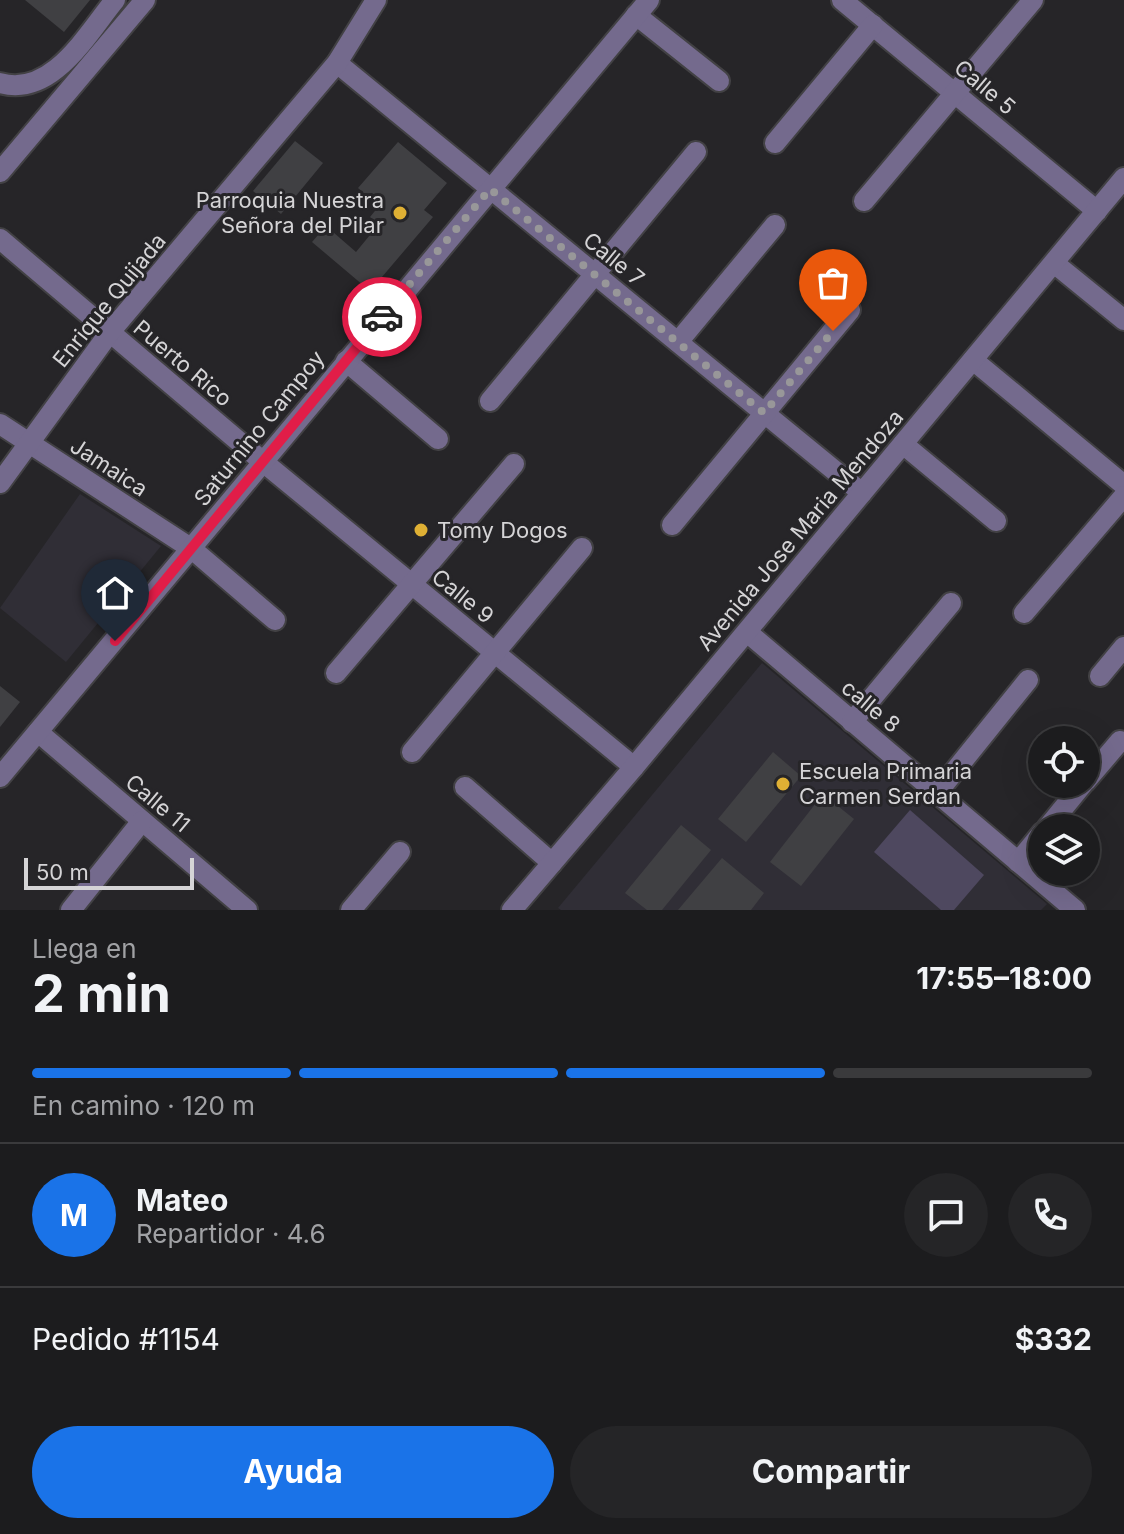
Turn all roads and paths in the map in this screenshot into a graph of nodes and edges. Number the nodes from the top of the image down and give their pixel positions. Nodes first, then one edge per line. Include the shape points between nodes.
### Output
1 (115, 0) edge
2 (145, 0) edge
3 (376, 0) edge
4 (842, 0) edge
5 (1033, 0) edge
6 (643, 7) edge
7 (873, 25) junction
8 (337, 63) junction
9 (719, 81) dead end
10 (0, 83) edge
11 (954, 93) junction
12 (775, 143) dead end
13 (696, 152) dead end
14 (0, 172) edge
15 (1124, 178) edge
16 (490, 189) junction
17 (864, 201) dead end
18 (1097, 211) junction
19 (775, 225) dead end
20 (0, 239) edge
21 (1054, 263) junction
22 (595, 275) junction
23 (850, 310) dead end
24 (1124, 320) edge
25 (110, 332) junction
26 (678, 342) junction
27 (973, 360) junction
28 (346, 361) junction
29 (490, 401) dead end
30 (764, 413) junction
31 (0, 424) edge
32 (438, 439) dead end
33 (29, 443) junction
34 (903, 444) junction
35 (262, 461) junction
36 (514, 464) dead end
37 (0, 483) edge
38 (1124, 485) edge
39 (862, 493) junction
40 (1124, 496) edge
41 (996, 521) dead end
42 (672, 525) dead end
43 (582, 548) dead end
44 (192, 549) junction
45 (412, 584) junction
46 (951, 603) dead end
47 (1024, 613) dead end
48 (275, 620) dead end
49 (747, 632) junction
50 (1124, 647) edge
51 (495, 652) junction
52 (336, 673) dead end
53 (1100, 676) dead end
54 (1028, 680) dead end
55 (852, 722) junction
56 (38, 732) junction
57 (1120, 741) dead end
58 (412, 752) dead end
59 (1100, 764) edge
60 (634, 767) junction
61 (0, 777) edge
62 (465, 787) dead end
63 (937, 793) junction
64 (1072, 798) edge
65 (1059, 814) edge
66 (142, 821) junction
67 (1028, 850) edge
68 (400, 852) dead end
69 (1018, 862) junction
70 (552, 863) junction
71 (518, 908) edge
72 (71, 910) edge
73 (247, 910) edge
74 (351, 910) edge
75 (1075, 910) edge

1 - 10 street via 58,68 31,84
2 - 14 street
3 - 8 street, Enrique Quijada
4 - 7 street, Calle 5
5 - 11 street
6 - 9 street
6 - 16 street, Saturnino Campoy
7 - 11 street, Calle 5
7 - 12 street
8 - 16 street, Calle 7
8 - 25 street, Enrique Quijada
11 - 17 street
11 - 18 street, Calle 5
13 - 22 street
15 - 18 street, Avenida Jose Maria Mendoza
16 - 22 street, Calle 7
16 - 28 street, Saturnino Campoy
18 - 21 street, Avenida Jose Maria Mendoza
19 - 26 street
20 - 25 street, Puerto Rico
21 - 24 street
21 - 27 street, Avenida Jose Maria Mendoza
22 - 26 street, Calle 7
22 - 29 street
23 - 30 street
25 - 33 street, Enrique Quijada
25 - 35 street, Puerto Rico
26 - 30 street, Calle 7
27 - 34 street, Avenida Jose Maria Mendoza
27 - 38 street
28 - 32 street
28 - 35 street, Saturnino Campoy
30 - 39 street, Calle 7
30 - 42 street
31 - 33 street, Jamaica
33 - 37 street, Enrique Quijada
33 - 44 street, Jamaica
34 - 39 street, Avenida Jose Maria Mendoza
34 - 41 street
35 - 44 street, Saturnino Campoy
35 - 45 street, Calle 9
36 - 45 street
39 - 49 street, Avenida Jose Maria Mendoza
40 - 47 street
43 - 51 street
44 - 48 street, Jamaica
44 - 56 street, Saturnino Campoy
45 - 51 street, Calle 9
45 - 52 street
46 - 55 street
49 - 55 street, calle 8
49 - 60 street, Avenida Jose Maria Mendoza
50 - 53 street
51 - 58 street
51 - 60 street, Calle 9
54 - 63 street
55 - 63 street, calle 8
56 - 61 street, Saturnino Campoy
56 - 66 street, Calle 11
57 - 59 street
60 - 70 street, Avenida Jose Maria Mendoza
62 - 70 street
63 - 69 street, calle 8
64 - 65 street
66 - 72 street
66 - 73 street, Calle 11
67 - 69 street
68 - 74 street
69 - 75 street, calle 8
70 - 71 street, Avenida Jose Maria Mendoza

